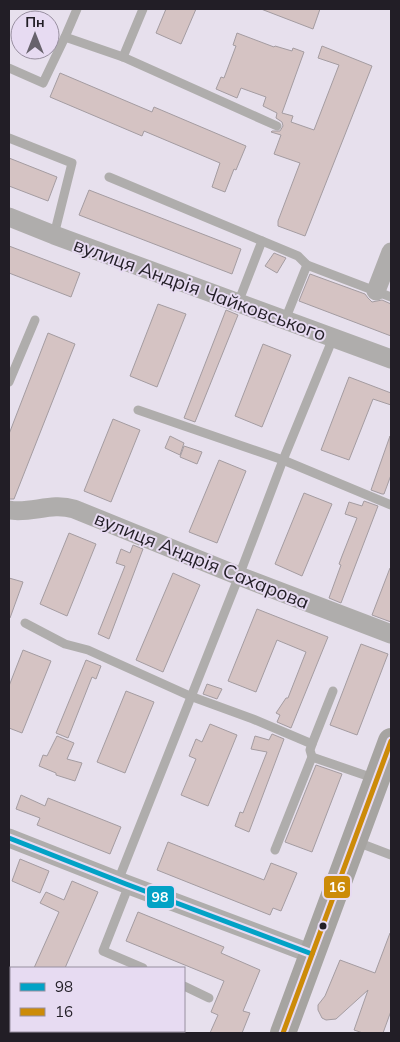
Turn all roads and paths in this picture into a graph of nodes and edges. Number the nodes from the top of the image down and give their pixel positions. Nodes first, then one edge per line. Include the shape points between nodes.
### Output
1 (77, 9) edge
2 (143, 9) edge
3 (65, 37) junction
4 (123, 57) junction
5 (9, 68) edge
6 (277, 126) dead end
7 (9, 138) edge
8 (109, 177) dead end
9 (9, 217) edge
10 (54, 235) junction
11 (262, 241) junction
12 (391, 252) edge
13 (307, 265) junction
14 (383, 294) edge
15 (238, 303) junction
16 (35, 320) dead end
17 (285, 320) junction
18 (333, 338) junction
19 (391, 359) edge
20 (9, 382) edge
21 (138, 410) dead end
22 (283, 460) junction
23 (391, 505) edge
24 (9, 510) edge
25 (239, 576) junction
26 (25, 622) dead end
27 (391, 634) edge
28 (333, 691) dead end
29 (190, 696) junction
30 (391, 742) edge
31 (312, 744) junction
32 (312, 757) junction
33 (377, 780) junction
34 (9, 838) edge
35 (354, 841) junction
36 (275, 850) dead end
37 (391, 855) edge
38 (124, 883) junction
39 (312, 954) junction
40 (141, 967) edge
41 (185, 986) edge
42 (209, 998) dead end
43 (282, 1033) edge

1 - 3 lane
2 - 4 lane
3 - 4 lane
3 - 5 lane via 43,83
4 - 6 lane
7 - 10 lane via 72,163
8 - 11 lane
9 - 10 street, вулиця Андрія Чайковського
10 - 15 street, вулиця Андрія Чайковського
11 - 13 lane via 298,256
11 - 15 lane
12 - 14 street
13 - 14 lane
13 - 17 lane
15 - 17 street, вулиця Андрія Чайковського
16 - 20 lane
17 - 18 street, вулиця Андрія Чайковського
18 - 19 street, вулиця Андрія Чайковського
18 - 22 lane
21 - 22 lane
22 - 23 lane
22 - 25 lane
24 - 25 street, вулиця Андрія Сахарова via 66,507
25 - 27 street, вулиця Андрія Сахарова
25 - 29 lane
26 - 29 lane via 65,644 88,650
28 - 31 lane
29 - 31 lane
29 - 38 lane
30 - 33 street
31 - 32 lane
32 - 33 lane
32 - 36 lane
33 - 35 street
34 - 38 street
35 - 37 lane
35 - 39 street
38 - 39 street
38 - 40 lane via 103,950
39 - 43 street
41 - 42 lane

